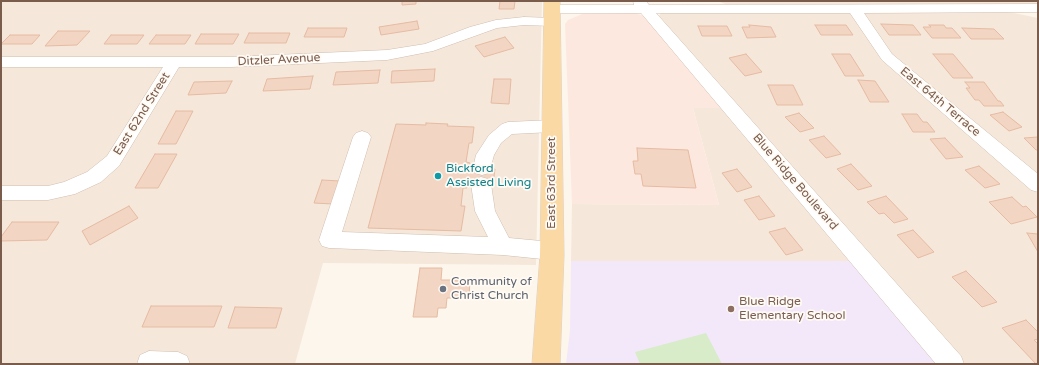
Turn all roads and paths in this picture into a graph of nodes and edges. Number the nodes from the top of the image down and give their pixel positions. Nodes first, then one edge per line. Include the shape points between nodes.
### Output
1 (642, 5) edge
2 (712, 5) edge
3 (929, 5) edge
4 (854, 8) junction
5 (1016, 8) junction
6 (1038, 8) edge
7 (552, 11) edge
8 (1038, 16) edge
9 (1, 62) edge
10 (173, 63) junction
11 (552, 126) junction
12 (362, 137) dead end
13 (1038, 185) edge
14 (1, 193) edge
15 (503, 246) junction
16 (552, 251) junction
17 (149, 363) edge
18 (178, 364) edge
19 (546, 364) edge
20 (952, 364) edge

1 - 2 street, Ditzler Avenue
1 - 7 street, Ditzler Avenue
1 - 20 street, Blue Ridge Boulevard
2 - 4 street, Ditzler Avenue
3 - 4 street, Ditzler Avenue
3 - 5 street, Ditzler Avenue
4 - 13 street, East 64th Terrace via 887,57
5 - 6 street, Ditzler Avenue
5 - 8 street
7 - 10 street, Ditzler Avenue via 524,21 496,24 475,30 428,48 387,55
7 - 11 main road, East 63rd Street
9 - 10 street, Ditzler Avenue
10 - 14 street, East 62nd Street via 113,161 90,179 68,189 48,193
11 - 15 street via 508,128 495,139 485,155 481,176 485,211
11 - 16 main road, East 63rd Street
12 - 15 street via 329,240
15 - 16 street
16 - 19 main road, East 63rd Street
17 - 18 street

